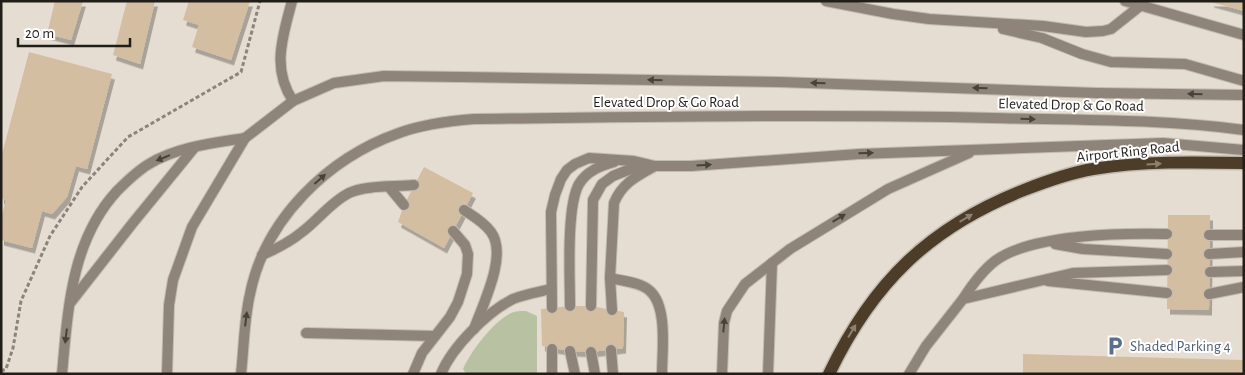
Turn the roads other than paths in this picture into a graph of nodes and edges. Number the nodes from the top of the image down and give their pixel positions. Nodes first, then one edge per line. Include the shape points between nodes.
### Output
1 (292, 1) edge
2 (826, 1) edge
3 (1125, 1) edge
4 (1140, 6) junction
5 (971, 22) junction
6 (1244, 35) edge
7 (1244, 81) edge
8 (1244, 95) edge
9 (293, 101) junction
10 (1244, 130) edge
11 (245, 138) junction
12 (195, 147) junction
13 (975, 150) junction
14 (1244, 150) edge
15 (619, 160) junction
16 (1244, 163) edge
17 (644, 164) junction
18 (655, 166) junction
19 (414, 185) dead end
20 (389, 187) junction
21 (404, 205) dead end
22 (464, 210) dead end
23 (453, 231) dead end
24 (1167, 234) dead end
25 (1209, 235) dead end
26 (1244, 236) edge
27 (1047, 242) junction
28 (1244, 252) edge
29 (1167, 254) dead end
30 (1209, 254) dead end
31 (262, 255) junction
32 (772, 263) junction
33 (1167, 270) dead end
34 (1244, 271) edge
35 (1210, 272) dead end
36 (610, 278) junction
37 (1037, 280) junction
38 (1244, 287) edge
39 (551, 289) junction
40 (1167, 293) dead end
41 (1209, 294) dead end
42 (963, 299) junction
43 (70, 303) junction
44 (570, 306) dead end
45 (592, 306) dead end
46 (552, 308) dead end
47 (612, 310) dead end
48 (474, 330) junction
49 (306, 333) dead end
50 (435, 336) junction
51 (552, 349) dead end
52 (611, 350) dead end
53 (570, 351) dead end
54 (592, 352) dead end
55 (242, 371) edge
56 (62, 374) edge
57 (167, 374) edge
58 (414, 374) edge
59 (441, 374) edge
60 (552, 374) edge
61 (575, 374) edge
62 (595, 374) edge
63 (613, 374) edge
64 (662, 374) edge
65 (722, 374) edge
66 (768, 374) edge
67 (829, 374) edge
68 (909, 374) edge

1 - 9 street via 280,54 280,72
2 - 5 street via 893,14
3 - 4 street
4 - 5 street via 1119,24 1103,31
4 - 6 street
5 - 7 street via 1042,38 1111,62 1184,64
8 -> 9 street via 780,82 384,76 334,83
9 - 11 street
31 -> 10 street, Elevated Drop & Go Road via 296,202 333,168 392,136 449,121 892,116 1145,122
11 - 12 street
11 - 57 street via 192,227 179,259 169,305
12 - 43 street
12 -> 43 street via 149,164 126,181 108,202 94,221 85,242
13 - 14 street via 1163,143
18 -> 13 street
32 -> 13 street via 828,224 888,189
15 - 17 street
15 - 39 street via 589,158 575,164 560,179 551,212
15 - 44 street via 590,171 574,196
67 -> 16 main road, Airport Ring Road via 852,329 881,289 916,253 978,210 1045,182 1093,169 1186,162
17 - 18 street
17 - 45 street via 613,176 602,184 593,200
18 - 36 street via 618,192 614,203
19 - 20 street
20 - 21 street
20 - 31 street via 349,193 300,234
22 - 48 street via 491,231 497,251 493,275
23 - 50 street via 468,254 467,274 458,302
24 - 27 street via 1084,236
25 - 26 street
27 - 29 street via 1083,249
27 - 42 street via 1017,249 996,261 977,279
28 - 30 street
55 -> 31 street, Elevated Drop & Go Road via 250,294
65 -> 32 street via 727,311 745,284
32 - 66 street
33 - 37 street via 1073,272
34 - 35 street
36 - 47 street
36 - 64 street via 640,286 650,291 656,300 662,314
37 - 40 street
37 - 42 street
38 - 41 street
39 - 46 street
39 - 48 street via 528,294 503,305
42 - 68 street via 926,346
43 -> 56 street
48 - 59 street via 449,358
49 - 50 street
50 - 58 street via 422,353
51 - 60 street
52 - 63 street
53 - 61 street
54 - 62 street

